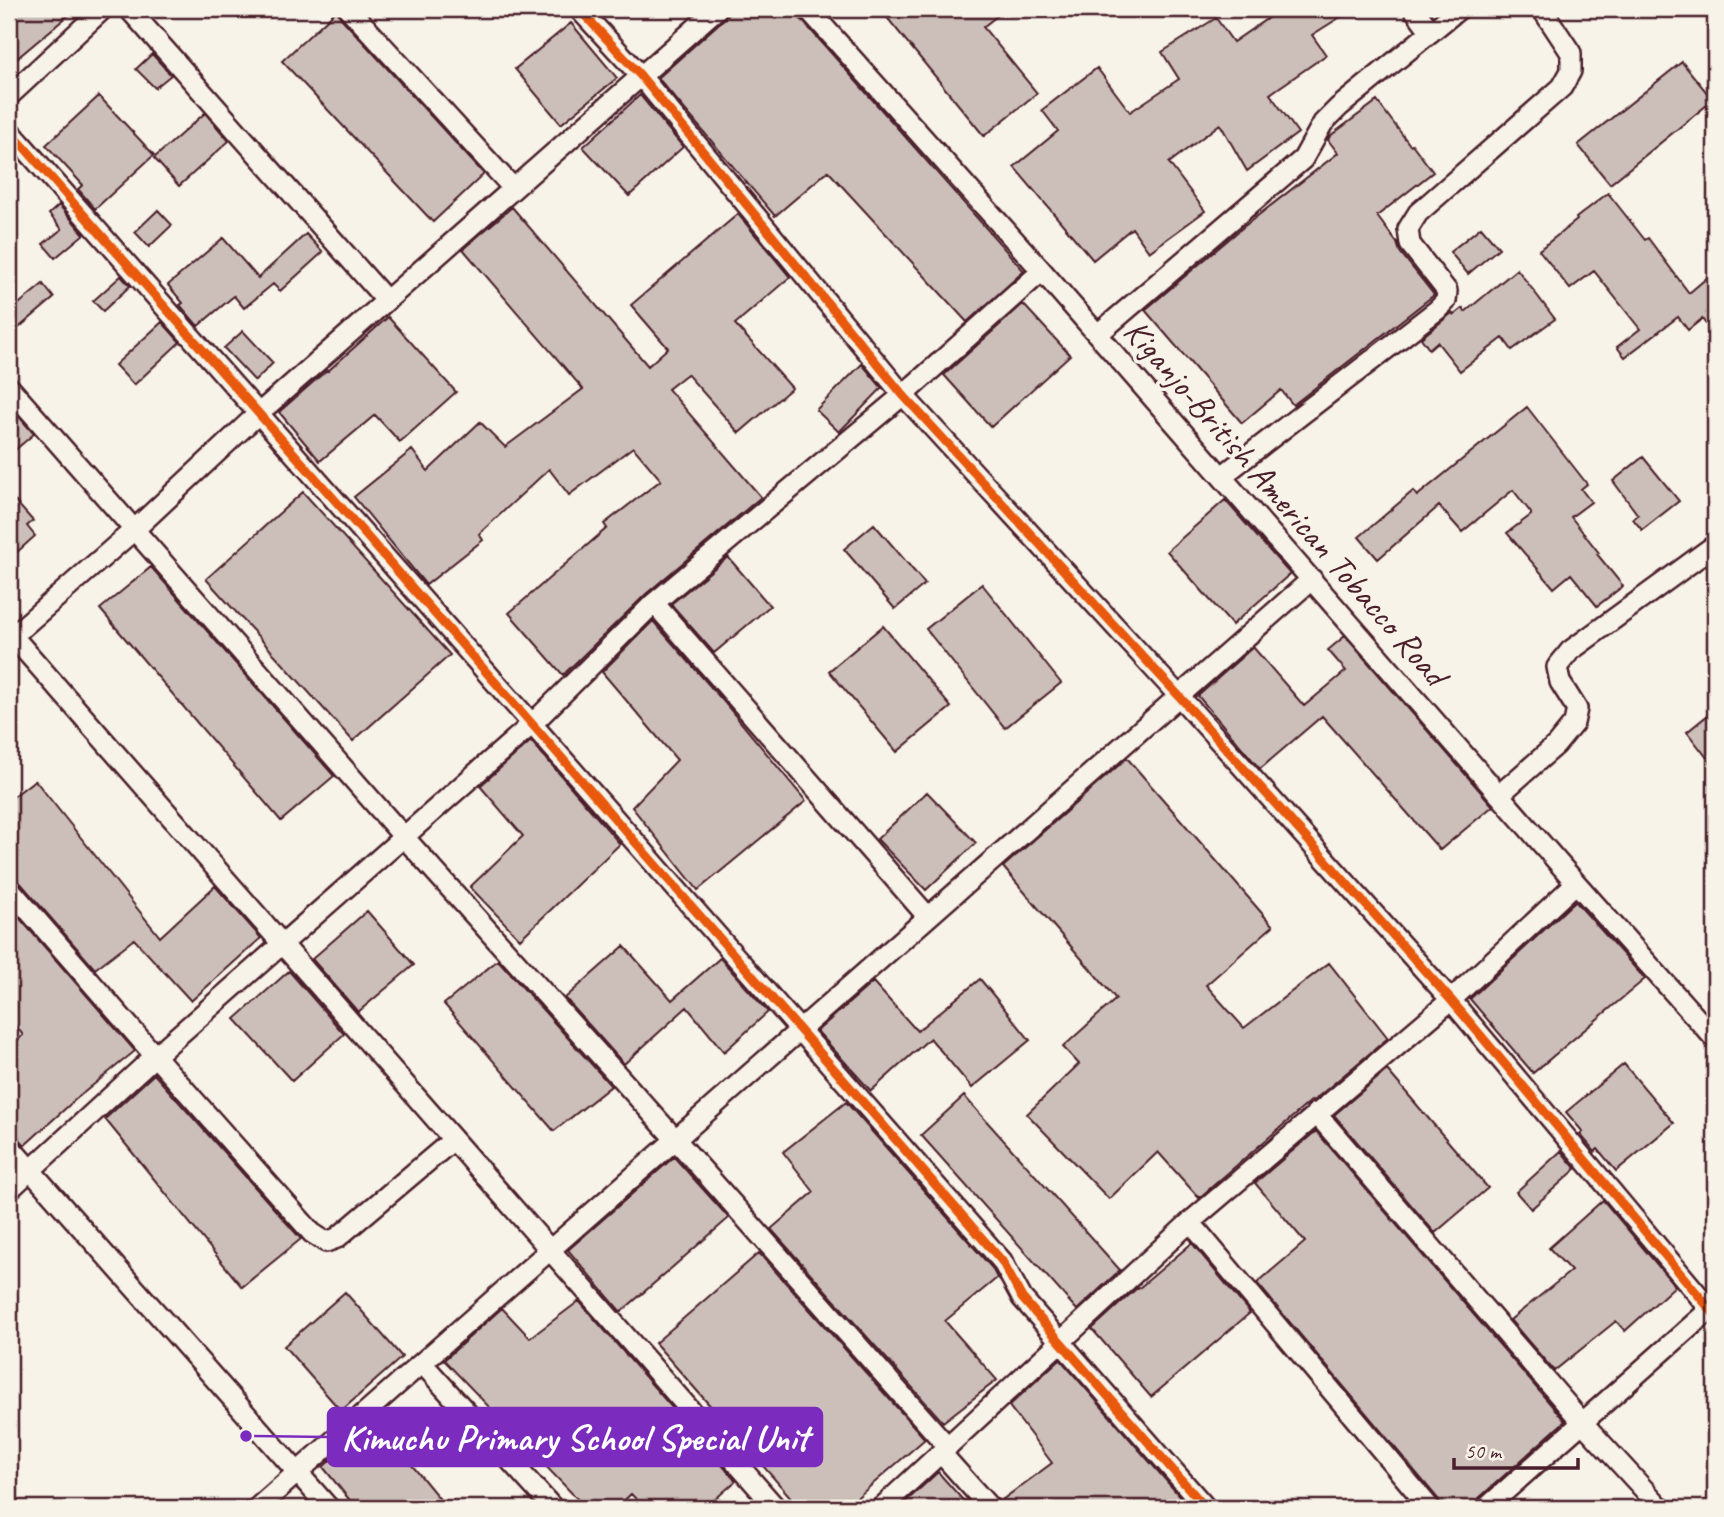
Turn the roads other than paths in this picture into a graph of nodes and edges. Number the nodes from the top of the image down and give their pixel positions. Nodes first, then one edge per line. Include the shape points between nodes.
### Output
1 (103, 9) edge
2 (129, 9) edge
3 (349, 9) edge
4 (579, 9) edge
5 (717, 9) edge
6 (808, 9) edge
7 (1413, 9) edge
8 (1460, 9) edge
9 (1542, 9) edge
10 (1431, 32) junction
11 (639, 75) junction
12 (9, 96) edge
13 (9, 131) edge
14 (513, 188) junction
15 (1042, 271) junction
16 (386, 300) junction
17 (1098, 334) junction
18 (9, 387) edge
19 (903, 395) junction
20 (258, 414) junction
21 (1222, 476) junction
22 (134, 530) junction
23 (1715, 545) edge
24 (1312, 579) junction
25 (654, 603) junction
26 (10, 636) edge
27 (1179, 696) junction
28 (532, 724) junction
29 (1499, 795) junction
30 (403, 836) junction
31 (1576, 883) junction
32 (9, 888) edge
33 (929, 916) junction
34 (282, 944) junction
35 (1451, 1000) junction
36 (800, 1030) junction
37 (1715, 1039) edge
38 (155, 1056) junction
39 (1316, 1114) junction
40 (453, 1140) junction
41 (676, 1140) junction
42 (9, 1146) edge
43 (31, 1171) junction
44 (9, 1190) edge
45 (1190, 1222) junction
46 (550, 1251) junction
47 (1714, 1310) edge
48 (1061, 1342) junction
49 (422, 1363) junction
50 (1582, 1422) junction
51 (944, 1450) junction
52 (298, 1472) junction
53 (257, 1508) edge
54 (329, 1508) edge
55 (553, 1508) edge
56 (776, 1508) edge
57 (881, 1508) edge
58 (990, 1508) edge
59 (1206, 1508) edge
60 (1430, 1508) edge
61 (1486, 1508) edge
62 (1661, 1508) edge

1 - 12 street
2 - 16 street
3 - 14 street
4 - 11 street
5 - 11 street
6 - 15 street, Kiganjo-British American Tobacco Road
7 - 10 street
8 - 10 street
9 - 21 street via 1571,52 1572,71 1562,87 1418,213 1408,229 1410,244 1447,291 1446,301
10 - 17 street via 1339,107 1323,123 1303,159
11 - 14 street
11 - 19 street
13 - 20 street
14 - 16 street
15 - 17 street, Kiganjo-British American Tobacco Road
15 - 19 street
16 - 20 street
17 - 21 street, Kiganjo-British American Tobacco Road
18 - 22 street
19 - 25 street
19 - 27 street
20 - 22 street
20 - 28 street
21 - 24 street, Kiganjo-British American Tobacco Road
22 - 26 street
22 - 30 street
23 - 29 street via 1570,651 1558,667 1560,682 1577,709 1574,723
24 - 27 street
24 - 29 street, Kiganjo-British American Tobacco Road
25 - 28 street
25 - 33 street
26 - 34 street
27 - 33 street
27 - 35 street
28 - 30 street
28 - 36 street
29 - 31 street, Kiganjo-British American Tobacco Road
30 - 34 street
30 - 41 street
31 - 35 street
31 - 37 street, Kiganjo-British American Tobacco Road
32 - 38 street
33 - 36 street
34 - 38 street
34 - 40 street
35 - 39 street
35 - 47 street
36 - 41 street
36 - 48 street via 1002,1261 1022,1298
38 - 40 street via 312,1233 326,1242 337,1238
38 - 43 street
39 - 45 street
39 - 50 street
40 - 46 street
41 - 46 street
41 - 51 street
42 - 43 street
43 - 44 street
43 - 52 street
45 - 48 street
45 - 60 street
46 - 49 street
46 - 56 street
47 - 50 street
48 - 51 street
48 - 59 street
49 - 52 street
49 - 55 street
50 - 61 street
50 - 62 street
51 - 57 street
51 - 58 street
52 - 53 street
52 - 54 street

